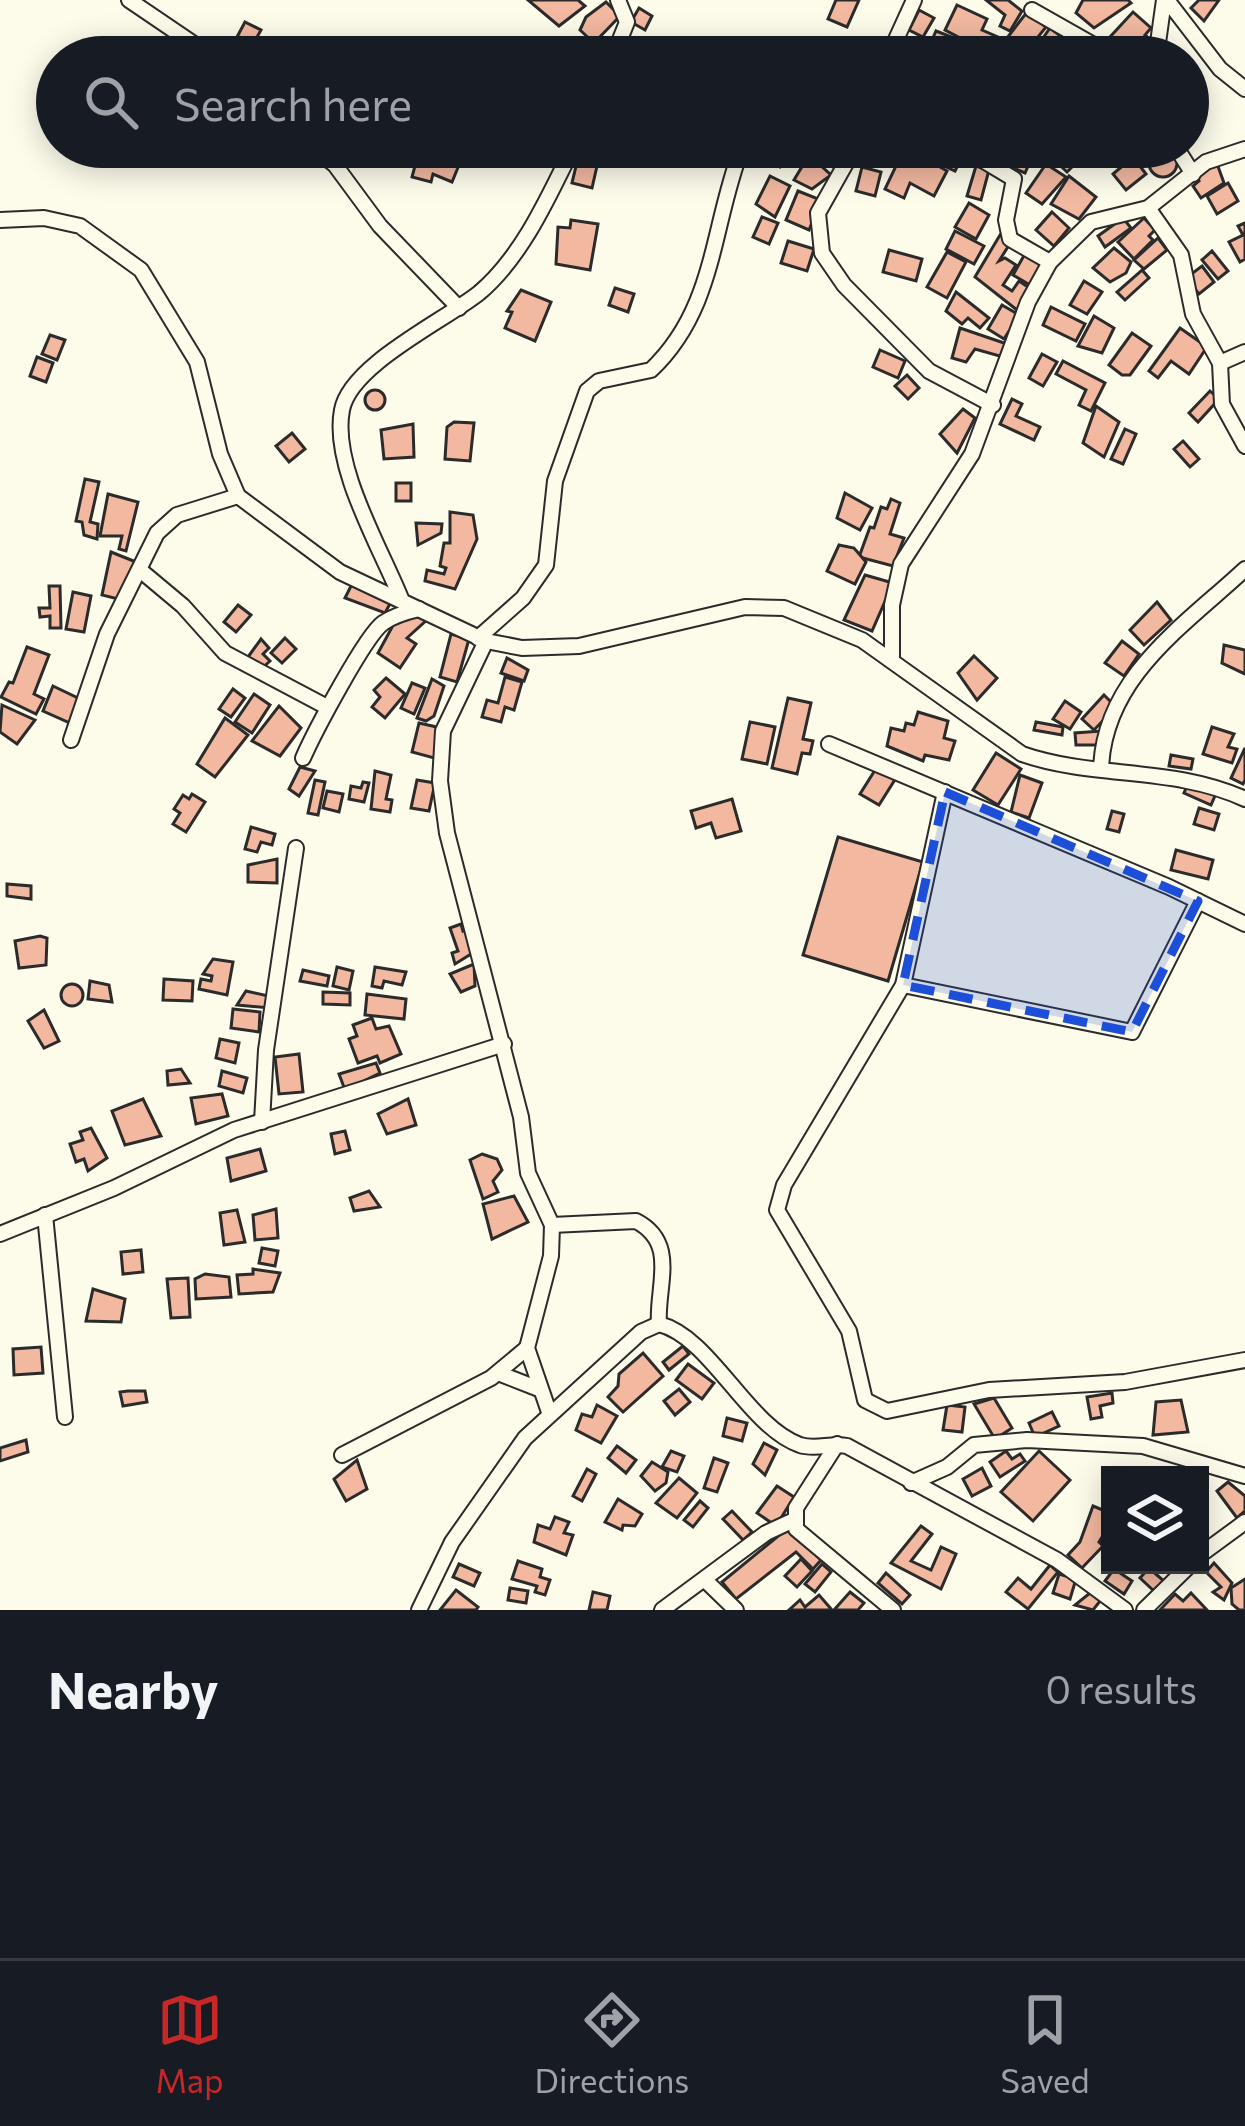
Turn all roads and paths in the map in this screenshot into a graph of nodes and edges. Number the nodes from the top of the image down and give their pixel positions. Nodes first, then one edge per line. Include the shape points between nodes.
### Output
1 (129, 0) edge
2 (914, 0) edge
3 (1165, 0) edge
4 (627, 4) edge
5 (1032, 10) dead end
6 (182, 36) edge
7 (619, 36) edge
8 (898, 36) edge
9 (1078, 36) edge
10 (1159, 36) edge
11 (1194, 36) edge
12 (1209, 55) edge
13 (1245, 89) edge
14 (1243, 155) edge
15 (1209, 162) edge
16 (336, 168) edge
17 (561, 168) edge
18 (734, 168) edge
19 (843, 168) edge
20 (1000, 168) edge
21 (1189, 168) edge
22 (1201, 168) edge
23 (1193, 174) junction
24 (1148, 208) junction
25 (0, 220) edge
26 (1050, 262) junction
27 (459, 308) junction
28 (1245, 352) edge
29 (1220, 363) junction
30 (993, 406) junction
31 (1245, 446) edge
32 (238, 496) junction
33 (1245, 568) edge
34 (140, 570) junction
35 (402, 601) junction
36 (419, 609) junction
37 (482, 639) junction
38 (892, 659) junction
39 (327, 707) junction
40 (71, 740) dead end
41 (829, 744) dead end
42 (303, 758) dead end
43 (1101, 769) junction
44 (945, 792) junction
45 (1245, 799) edge
46 (296, 848) dead end
47 (1198, 901) junction
48 (1245, 924) edge
49 (903, 986) junction
50 (504, 1044) junction
51 (262, 1122) junction
52 (45, 1215) junction
53 (552, 1225) junction
54 (0, 1234) edge
55 (659, 1324) junction
56 (527, 1348) junction
57 (1245, 1360) edge
58 (498, 1373) junction
59 (538, 1389) junction
60 (549, 1412) junction
61 (65, 1418) dead end
62 (837, 1444) junction
63 (342, 1455) dead end
64 (1245, 1476) edge
65 (911, 1483) junction
66 (794, 1520) junction
67 (1245, 1522) edge
68 (1209, 1549) edge
69 (1181, 1574) edge
70 (706, 1582) junction
71 (419, 1610) edge
72 (662, 1610) edge
73 (736, 1610) edge
74 (893, 1610) edge
75 (1125, 1610) edge
76 (1144, 1610) edge

1 - 6 street
2 - 8 street
3 - 10 street
3 - 11 street
4 - 7 street
5 - 9 street
12 - 13 street
14 - 15 street
16 - 27 street
17 - 27 street via 514,254
18 - 37 street via 700,306 651,370 587,391 555,481 546,565
19 - 30 street via 816,226 830,267 929,371
20 - 26 street via 1014,179 1010,239
21 - 23 street
22 - 23 street
23 - 24 street
24 - 26 street via 1091,222
24 - 29 street via 1174,240 1192,314
25 - 32 street via 80,226 141,270 196,362
26 - 30 street
27 - 35 street via 377,364 347,393 342,411 359,502
28 - 29 street
29 - 31 street via 1222,404
30 - 38 street via 902,564
32 - 34 street via 166,522
32 - 35 street via 319,560
33 - 43 street via 1149,656 1117,708
34 - 39 street via 225,653
34 - 40 street via 100,651
35 - 36 street
36 - 37 street
36 - 39 street via 373,633
37 - 38 street via 523,648 579,646 764,608 838,627
37 - 50 street via 439,757 447,833
38 - 43 street via 1022,754
39 - 42 street
41 - 44 street
43 - 45 street via 1180,779
44 - 47 street
44 - 49 street
46 - 51 street
47 - 48 street
47 - 49 street via 1132,1032
49 - 57 street via 784,1185 777,1210 849,1331 872,1408 1015,1387 1124,1382
50 - 51 street
50 - 53 street via 528,1173
51 - 52 street
52 - 54 street
52 - 61 street
53 - 55 street via 636,1221 648,1228 663,1262
53 - 56 street
55 - 60 street
55 - 62 street via 784,1436 813,1447
56 - 58 street
56 - 59 street
58 - 59 street
58 - 63 street
59 - 60 street
60 - 71 street via 467,1519
62 - 65 street
62 - 66 street
64 - 65 street via 1143,1446 1027,1439 974,1445
65 - 75 street via 1057,1559
66 - 70 street
66 - 74 street via 806,1541
67 - 68 street
69 - 76 street
70 - 72 street
70 - 73 street

